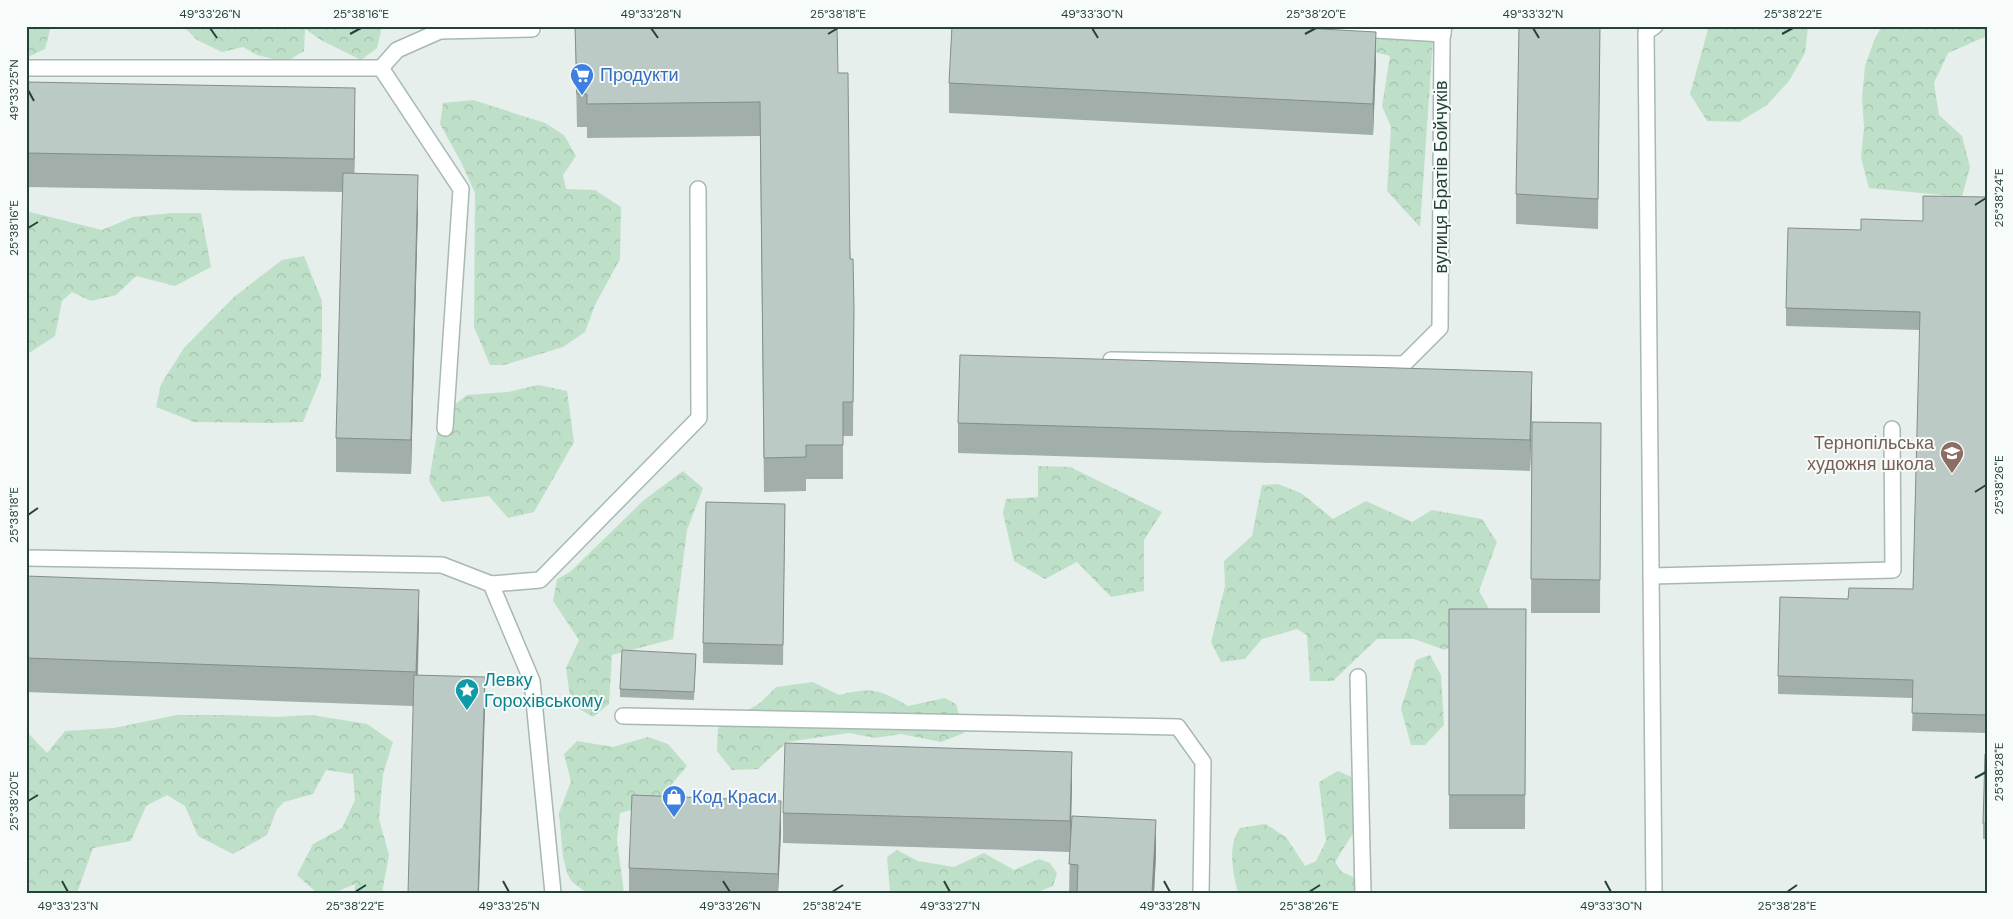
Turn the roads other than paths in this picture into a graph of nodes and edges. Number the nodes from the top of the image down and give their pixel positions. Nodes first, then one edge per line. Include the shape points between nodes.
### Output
1 (1309, 26) edge
2 (1655, 26) edge
3 (532, 29) dead end
4 (1443, 30) edge
5 (26, 68) edge
6 (381, 68) junction
7 (698, 189) dead end
8 (1100, 359) edge
9 (445, 428) dead end
10 (1892, 429) dead end
11 (26, 558) edge
12 (1651, 576) junction
13 (491, 584) junction
14 (1358, 677) dead end
15 (624, 716) dead end
16 (553, 893) edge
17 (1201, 893) edge
18 (1363, 893) edge
19 (1654, 893) edge

1 - 4 street
2 - 12 street via 1646,32
3 - 6 street via 440,31 397,50
4 - 8 street, вулиця Братів Бойчуків via 1440,328 1404,364
5 - 6 street
6 - 9 street via 461,189
7 - 13 street via 699,418 540,580
10 - 12 street via 1893,570
11 - 13 street via 442,565
12 - 19 street
13 - 16 street via 532,681
14 - 18 street
15 - 17 street via 1178,727 1203,762

